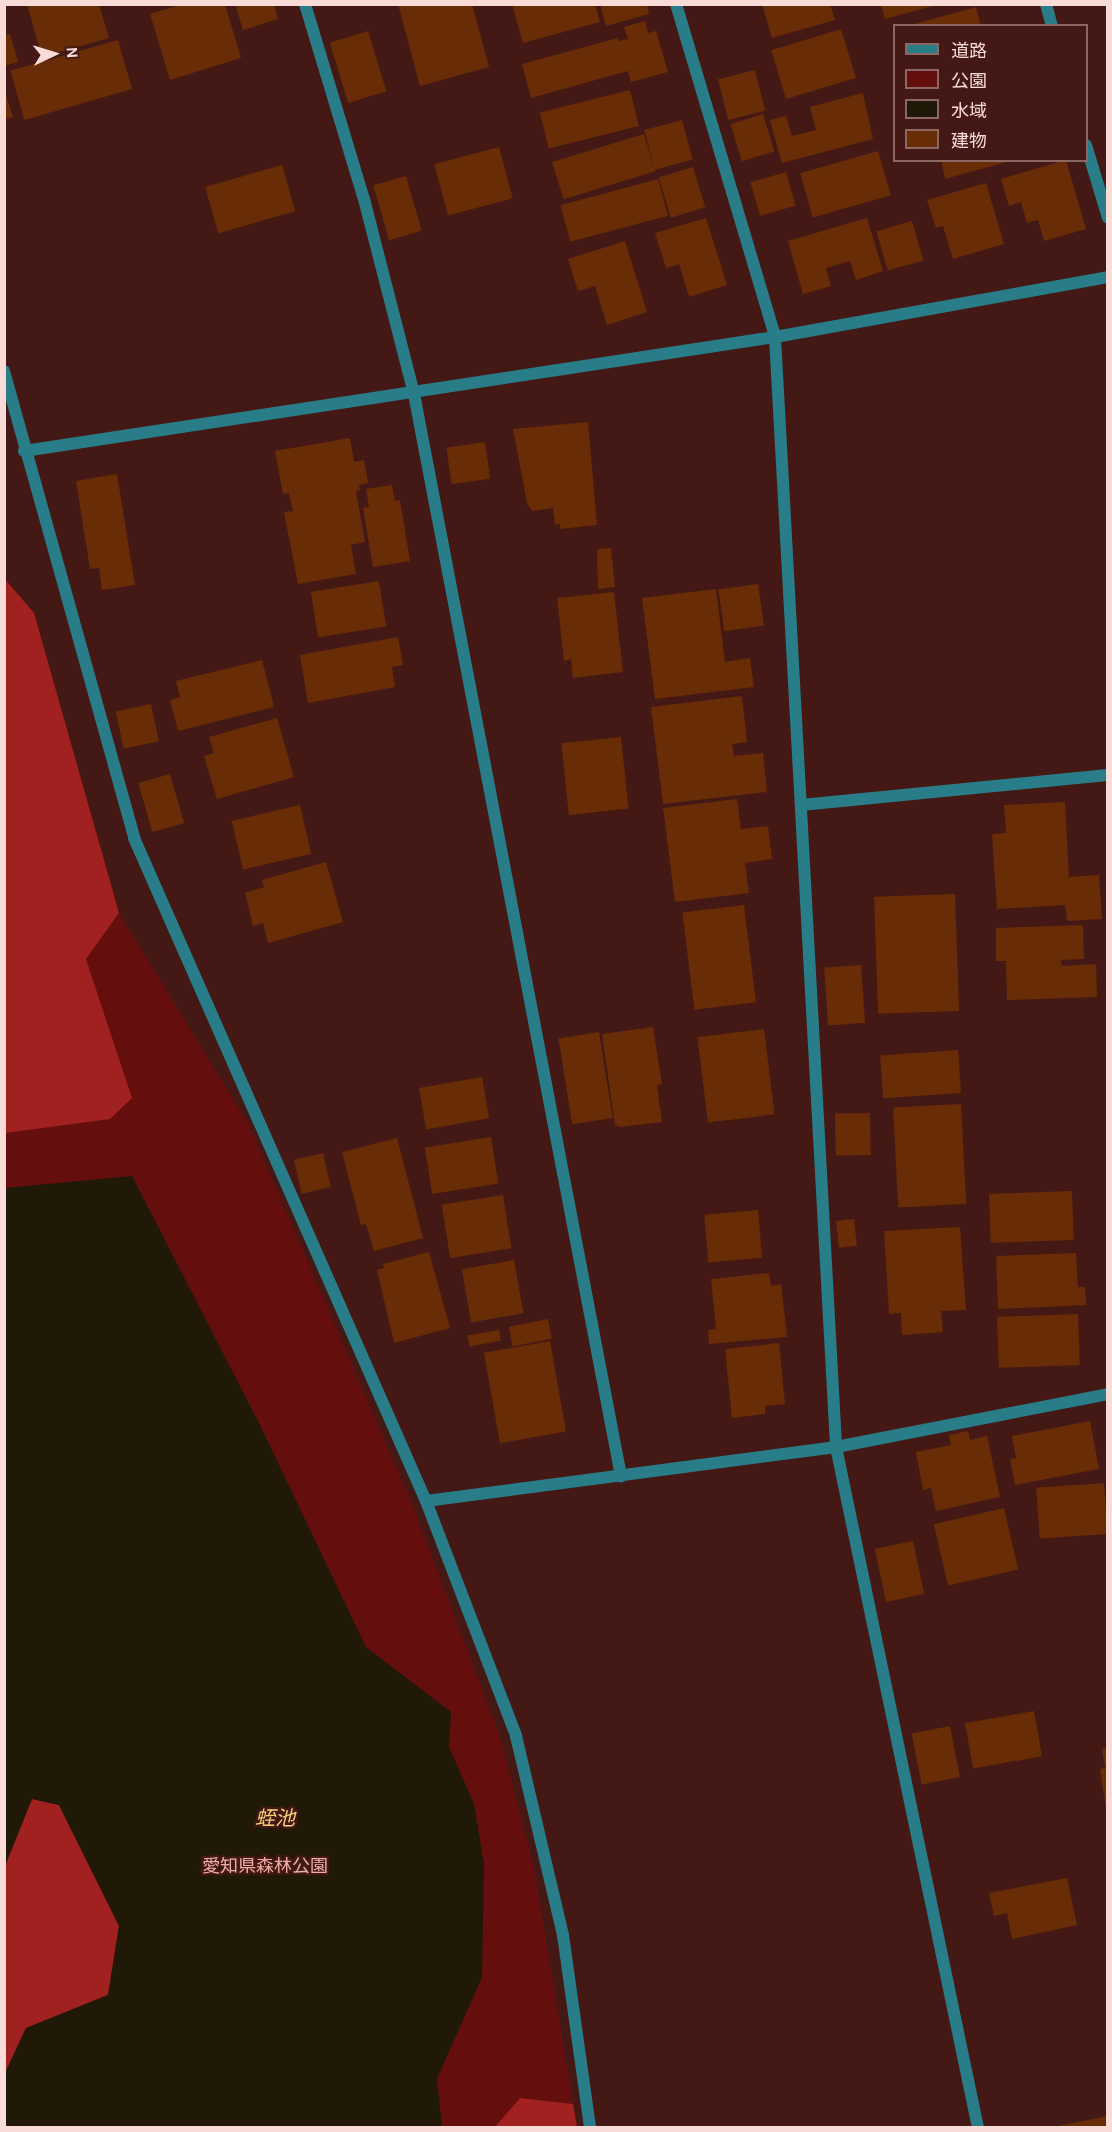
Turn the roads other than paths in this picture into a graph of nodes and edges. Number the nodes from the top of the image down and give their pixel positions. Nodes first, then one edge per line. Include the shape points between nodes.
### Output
1 (305, 4) edge
2 (676, 4) edge
3 (1046, 4) edge
4 (1051, 24) edge
5 (1088, 152) edge
6 (1107, 219) edge
7 (1107, 277) edge
8 (775, 337) junction
9 (4, 371) edge
10 (414, 394) junction
11 (24, 451) junction
12 (1107, 775) edge
13 (801, 805) junction
14 (1107, 1394) edge
15 (836, 1447) junction
16 (621, 1476) junction
17 (426, 1501) junction
18 (590, 2127) edge
19 (978, 2127) edge

1 - 10 street via 364,199
2 - 8 street
3 - 4 street
5 - 6 street
7 - 8 street
8 - 10 street
8 - 13 street
9 - 11 street
10 - 11 street via 149,429
10 - 16 street
11 - 17 street via 134,838
12 - 13 street
13 - 15 street
14 - 15 street
15 - 16 street
15 - 19 street
16 - 17 street
17 - 18 street via 516,1736 563,1935

